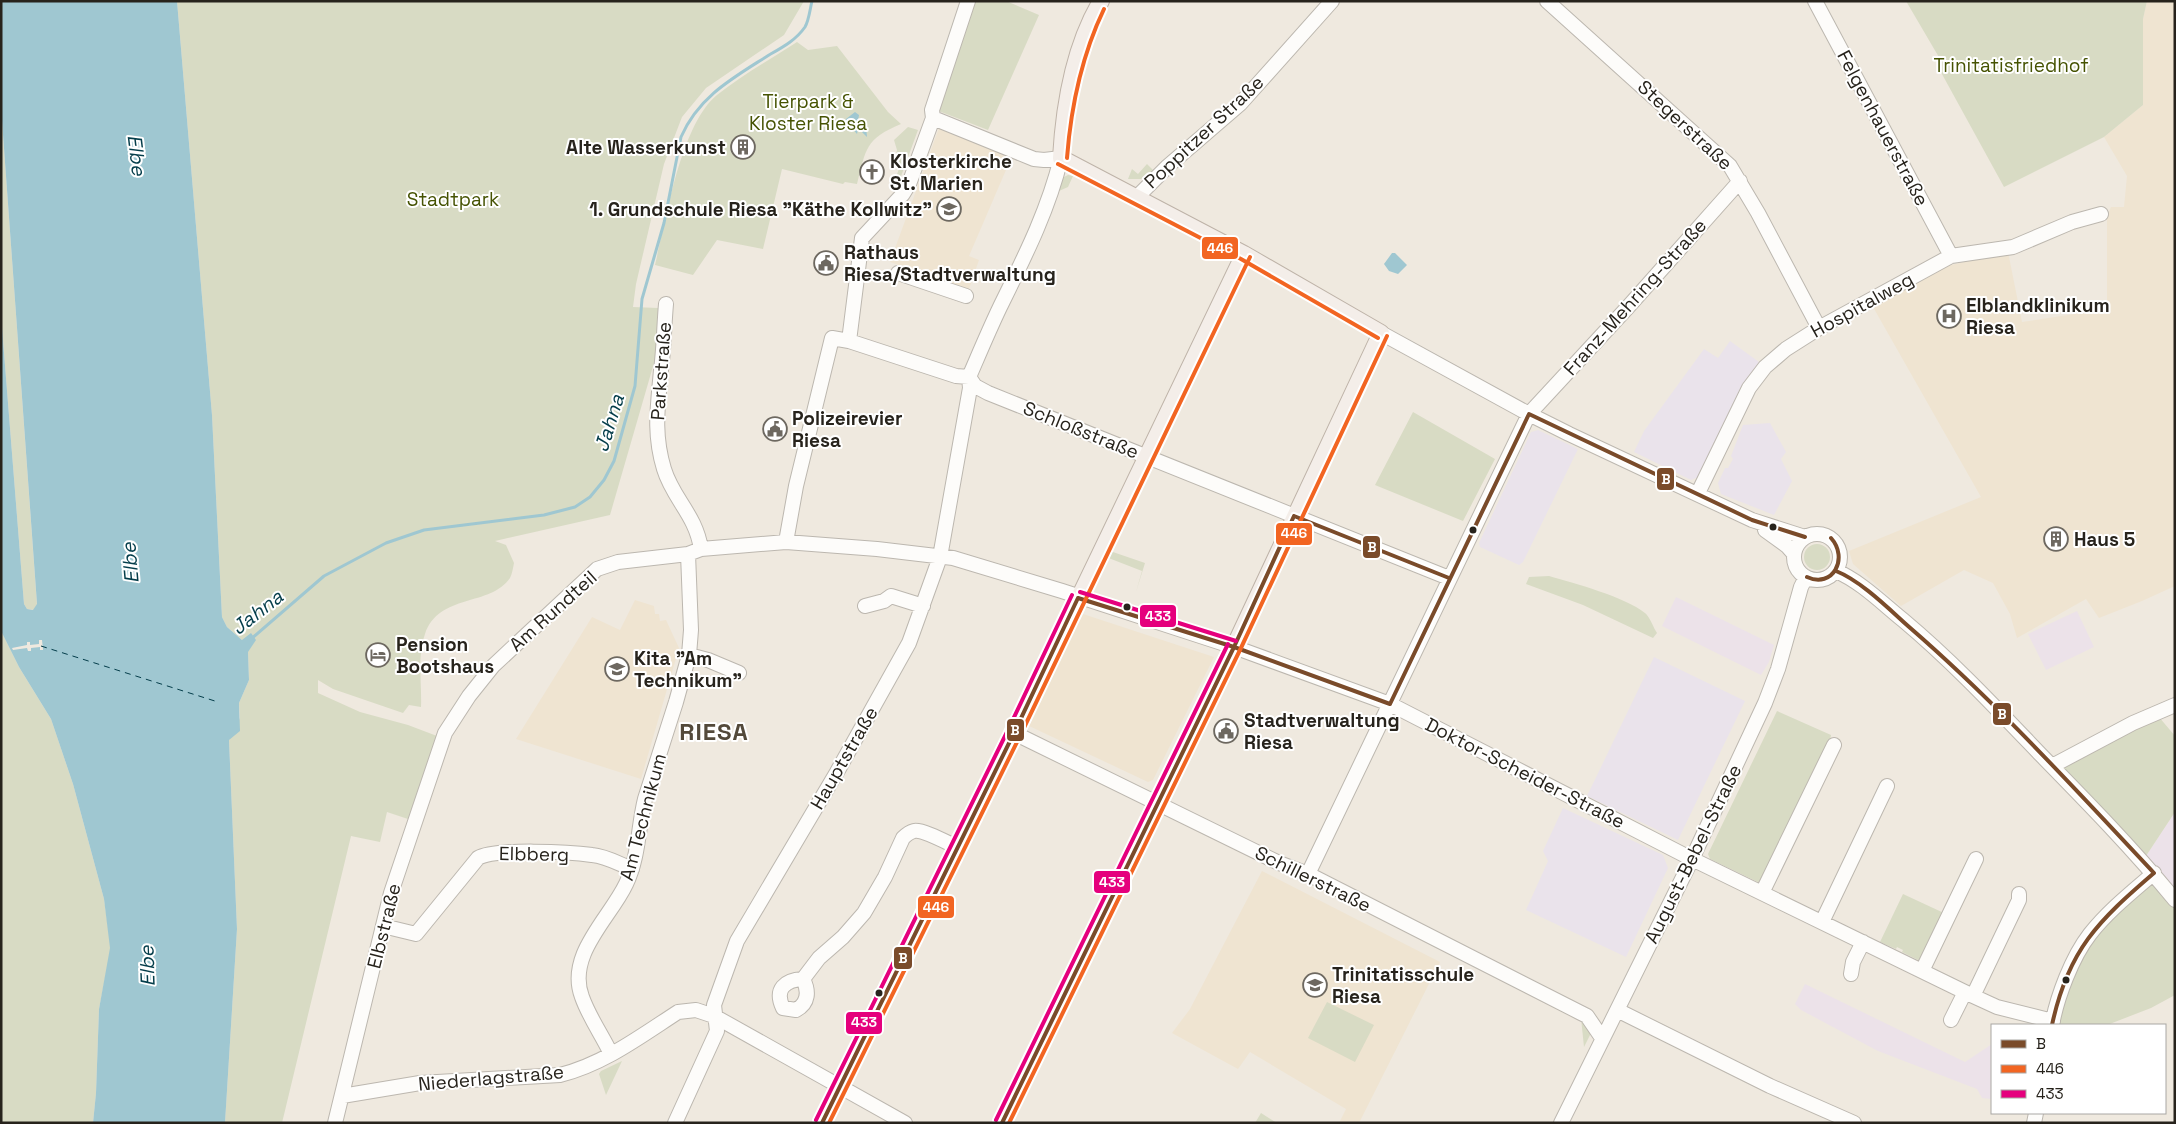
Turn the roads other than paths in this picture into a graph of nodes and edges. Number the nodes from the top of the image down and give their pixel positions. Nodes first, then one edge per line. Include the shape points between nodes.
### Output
1 (968, 1) edge
2 (1332, 1) edge
3 (1547, 1) edge
4 (1814, 1) edge
5 (1098, 3) edge
6 (933, 118) junction
7 (1061, 158) junction
8 (1740, 181) junction
9 (1137, 197) junction
10 (2101, 214) dead end
11 (1244, 254) junction
12 (1950, 256) junction
13 (898, 273) dead end
14 (966, 296) dead end
15 (666, 304) dead end
16 (1819, 328) junction
17 (1381, 334) junction
18 (849, 341) junction
19 (969, 377) junction
20 (1529, 414) junction
21 (1147, 457) junction
22 (1698, 493) junction
23 (1294, 516) junction
24 (1752, 520) junction
25 (1805, 537) junction
26 (786, 542) junction
27 (694, 551) junction
28 (1794, 554) junction
29 (940, 557) junction
30 (1836, 571) junction
31 (1806, 577) junction
32 (1449, 578) junction
33 (1078, 598) junction
34 (865, 606) dead end
35 (922, 606) junction
36 (1234, 647) junction
37 (689, 655) junction
38 (739, 673) dead end
39 (1390, 704) junction
40 (2175, 705) edge
41 (445, 733) joint
42 (1014, 733) junction
43 (1834, 744) dead end
44 (2052, 766) junction
45 (1887, 786) dead end
46 (1156, 804) junction
47 (957, 847) junction
48 (1692, 859) junction
49 (1976, 859) dead end
50 (632, 869) junction
51 (2154, 873) junction
52 (1308, 874) junction
53 (1762, 893) junction
54 (2019, 894) dead end
55 (2175, 900) edge
56 (1822, 922) junction
57 (383, 926) junction
58 (1863, 942) junction
59 (1922, 971) junction
60 (1851, 974) dead end
61 (803, 979) dead end
62 (1969, 994) junction
63 (1617, 1010) junction
64 (714, 1016) junction
65 (1951, 1020) dead end
66 (2052, 1023) edge
67 (1602, 1038) junction
68 (612, 1054) junction
69 (840, 1086) junction
70 (342, 1096) junction
71 (335, 1123) edge
72 (675, 1123) edge
73 (822, 1123) edge
74 (905, 1123) edge
75 (1002, 1123) edge
76 (1561, 1123) edge
77 (1854, 1123) edge

1 - 6 street via 932,110
2 - 9 street, Poppitzer Straße via 1240,104
3 - 8 street, Stegerstraße via 1720,155
4 - 12 street, Felgenhauerstraße
5 - 7 main road via 1074,69
6 - 7 street via 1034,159
6 - 18 street via 910,184 862,238
7 - 9 main road
7 - 19 street via 1046,211
8 - 16 street, Stegerstraße
8 - 20 street, Franz-Mehring-Straße
9 - 11 main road
10 - 12 street, Hospitalweg via 2072,222 2013,247
11 - 17 main road
11 - 21 main road
12 - 16 street, Hospitalweg
13 - 14 street
15 - 27 street, Parkstraße via 657,403 659,445 668,478 697,529
16 - 22 street, Hospitalweg via 1786,349 1749,388
17 - 20 street
17 - 23 main road
18 - 19 street via 956,376
18 - 26 street via 832,338 796,486
19 - 21 street, Schloßstraße via 975,386 988,393
19 - 29 street, Hauptstraße via 970,388
20 - 22 street
20 - 32 street, Franz-Mehring-Straße
21 - 23 street, Schloßstraße
21 - 33 main road
22 - 24 street
23 - 32 street, Schloßstraße
23 - 36 main road
24 - 25 street
24 - 28 street
25 - 28 street
25 - 30 street via 1825,535 1836,543 1840,557
26 - 27 street
26 - 29 street
27 - 37 street
27 - 41 street, Am Rundteil via 618,562 597,569 493,666
28 - 31 street via 1797,567
29 - 33 street, Doktor-Scheider-Straße via 1010,575
29 - 35 street, Hauptstraße
30 - 31 street via 1822,579
30 - 44 street via 1846,575 1918,632
31 - 48 street, August-Bebel-Straße via 1765,703
32 - 39 street, Franz-Mehring-Straße
33 - 36 street, Doktor-Scheider-Straße
33 - 42 main road
34 - 35 street via 891,596
35 - 64 street, Hauptstraße via 909,643 893,674 737,941 714,1005
36 - 39 street, Doktor-Scheider-Straße
36 - 46 main road
37 - 38 street
37 - 50 street, Am Technikum via 645,799
39 - 48 street, Doktor-Scheider-Straße
39 - 52 street, Franz-Mehring-Straße
40 - 44 street via 2133,723
41 - 57 street, Elbstraße via 394,881
42 - 46 street, Schillerstraße
42 - 47 main road
43 - 53 street
44 - 51 street
45 - 56 street
46 - 52 street, Schillerstraße
46 - 75 main road
47 - 61 street via 922,832 908,833 864,913 819,958
47 - 69 main road
48 - 53 street, Doktor-Scheider-Straße
48 - 63 street, August-Bebel-Straße
49 - 59 street
50 - 57 street, Elbberg via 593,855 485,854 416,934
50 - 68 street, Am Technikum via 619,897 588,946 579,969 582,998
51 - 55 street
51 - 66 street via 2089,935 2064,980
52 - 67 street, Schillerstraße via 1579,1012 1586,1016
53 - 56 street, Doktor-Scheider-Straße
54 - 62 street via 2019,900
56 - 58 street, Doktor-Scheider-Straße
57 - 70 street, Elbstraße
58 - 59 street, Doktor-Scheider-Straße
58 - 60 street
59 - 62 street, Doktor-Scheider-Straße
62 - 65 street
62 - 66 street, Doktor-Scheider-Straße via 1998,1007
63 - 67 street, August-Bebel-Straße
63 - 77 street via 1760,1082
64 - 68 street, Niederlagstraße via 696,1010 678,1012
64 - 69 street, Niederlagstraße
64 - 72 street, Hauptstraße via 716,1031
67 - 76 street, August-Bebel-Straße
68 - 70 street, Niederlagstraße via 560,1075 420,1083
69 - 73 main road
69 - 74 street, Niederlagstraße
70 - 71 street, Elbstraße

